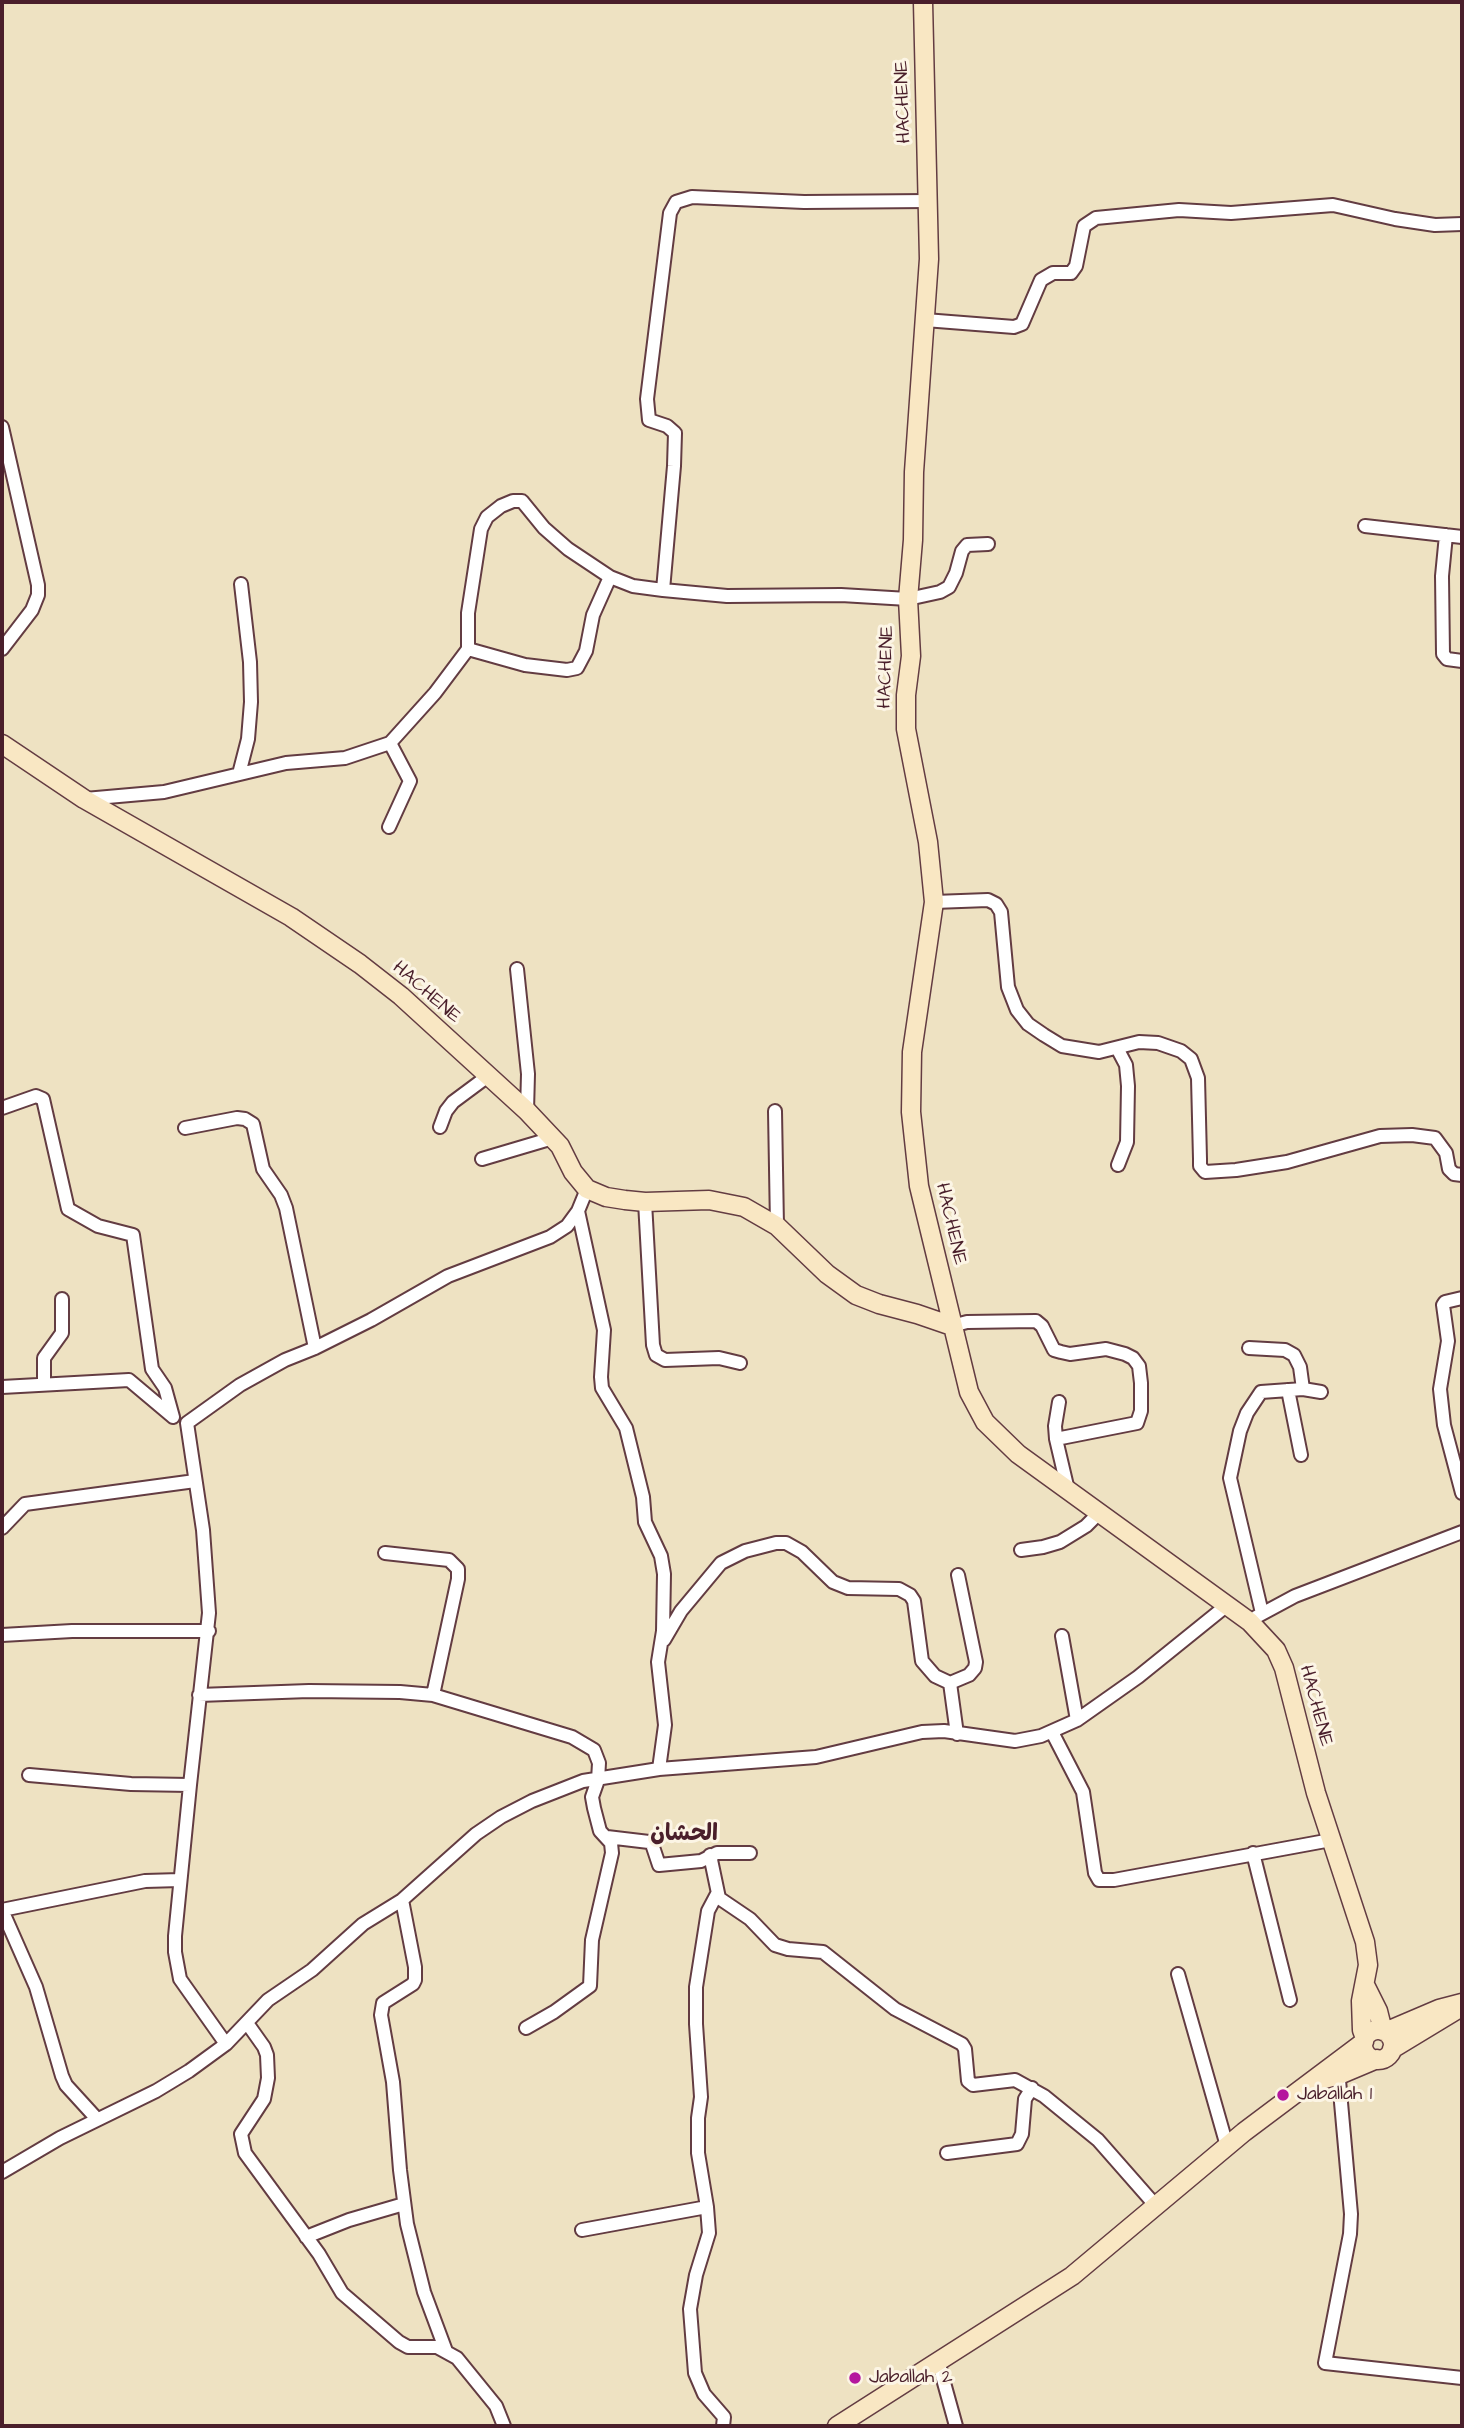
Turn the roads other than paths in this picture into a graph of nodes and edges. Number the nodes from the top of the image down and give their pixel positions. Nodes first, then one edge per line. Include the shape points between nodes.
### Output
1 (923, 2) edge
2 (928, 201) junction
3 (1462, 224) edge
4 (925, 320) junction
5 (2, 427) edge
6 (1365, 526) dead end
7 (1446, 536) junction
8 (1462, 537) edge
9 (988, 544) dead end
10 (610, 577) junction
11 (241, 584) dead end
12 (663, 590) junction
13 (908, 599) junction
14 (2, 649) edge
15 (468, 649) junction
16 (1462, 662) edge
17 (390, 743) junction
18 (2, 744) edge
19 (239, 774) junction
20 (84, 799) junction
21 (389, 827) dead end
22 (934, 902) junction
23 (517, 969) dead end
24 (1117, 1048) junction
25 (488, 1076) junction
26 (2, 1108) edge
27 (527, 1111) junction
28 (775, 1111) dead end
29 (440, 1127) dead end
30 (186, 1128) dead end
31 (553, 1138) junction
32 (482, 1159) dead end
33 (1118, 1165) dead end
34 (1462, 1175) edge
35 (587, 1189) junction
36 (645, 1202) junction
37 (578, 1211) junction
38 (777, 1226) junction
39 (1462, 1298) edge
40 (62, 1299) dead end
41 (952, 1326) junction
42 (315, 1348) junction
43 (1249, 1348) dead end
44 (740, 1363) dead end
45 (44, 1384) junction
46 (2, 1387) edge
47 (1303, 1389) junction
48 (1288, 1390) junction
49 (1321, 1392) dead end
50 (1059, 1402) dead end
51 (173, 1417) junction
52 (187, 1423) junction
53 (1056, 1439) junction
54 (1301, 1455) dead end
55 (195, 1481) junction
56 (1069, 1492) junction
57 (1462, 1493) edge
58 (1100, 1512) junction
59 (2, 1528) edge
60 (1462, 1532) edge
61 (1021, 1550) dead end
62 (385, 1553) dead end
63 (958, 1575) dead end
64 (1226, 1606) junction
65 (1256, 1618) junction
66 (209, 1631) junction
67 (2, 1635) edge
68 (1062, 1636) dead end
69 (660, 1646) junction
70 (950, 1683) junction
71 (199, 1695) junction
72 (433, 1695) junction
73 (1077, 1720) junction
74 (1052, 1732) junction
75 (957, 1734) junction
76 (659, 1769) junction
77 (29, 1775) dead end
78 (598, 1780) junction
79 (190, 1785) junction
80 (607, 1837) junction
81 (1331, 1840) junction
82 (750, 1853) dead end
83 (1253, 1853) junction
84 (710, 1855) junction
85 (180, 1880) junction
86 (717, 1894) junction
87 (402, 1900) junction
88 (2, 1910) edge
89 (1178, 1974) dead end
90 (1365, 1985) junction
91 (1290, 2000) dead end
92 (1462, 2004) edge
93 (247, 2023) junction
94 (526, 2028) dead end
95 (1384, 2031) junction
96 (1364, 2040) junction
97 (226, 2043) junction
98 (1385, 2054) junction
99 (1338, 2069) junction
100 (1032, 2088) junction
101 (97, 2119) junction
102 (1227, 2146) junction
103 (947, 2153) dead end
104 (2, 2172) edge
105 (404, 2204) junction
106 (1156, 2206) junction
107 (707, 2207) junction
108 (582, 2230) dead end
109 (306, 2237) junction
110 (446, 2351) junction
111 (938, 2361) junction
112 (1462, 2378) edge
113 (504, 2426) edge
114 (723, 2426) edge
115 (837, 2426) edge
116 (956, 2426) edge

1 - 2 street, HACHENE
2 - 4 street, HACHENE
2 - 12 street via 692,197 676,202 670,213 647,399 649,420 675,433
3 - 4 street via 1435,225 1333,205 1096,218 1084,226 1072,273 1054,273 1041,280 1022,324
4 - 13 street, HACHENE
5 - 14 street via 38,595
6 - 7 street
7 - 8 street
7 - 16 street via 1443,654
9 - 13 street via 967,545 961,551 949,587
10 - 12 street
10 - 15 street via 577,668 526,665
10 - 15 street via 568,550 522,501 501,506 481,529 468,613
11 - 19 street via 251,689 250,726
12 - 13 street via 727,596
13 - 22 street, HACHENE via 911,656 906,729 928,842
15 - 17 street via 436,694
17 - 19 street via 345,758 286,763
17 - 21 street via 410,781
18 - 20 street, HACHENE
19 - 20 street via 164,792
20 - 25 street, HACHENE via 322,937 401,996
22 - 24 street via 988,900 996,904 1001,912 1008,987 1028,1024 1062,1046 1099,1052
22 - 41 street, HACHENE via 915,1021 911,1112 919,1186
23 - 27 street via 528,1074
24 - 33 street via 1126,1065 1128,1086 1127,1142
24 - 34 street via 1158,1042 1191,1059 1198,1078 1199,1159 1205,1172 1287,1163 1380,1136 1412,1135 1435,1138 1446,1153 1449,1169
25 - 27 street, HACHENE
25 - 29 street via 453,1102
26 - 51 street via 36,1096 43,1099 68,1209 98,1226 133,1235 152,1369 165,1388
27 - 31 street, HACHENE
28 - 38 street
30 - 42 street via 237,1118 253,1124 263,1169 286,1208
31 - 32 street
31 - 35 street, HACHENE
35 - 36 street via 606,1197
35 - 37 street
36 - 38 street via 720,1201 754,1212
36 - 44 street via 656,1355 665,1360 719,1358
37 - 42 street via 567,1226 550,1237 448,1276
37 - 69 street via 604,1329 602,1388 626,1429 645,1522 663,1564
38 - 41 street via 856,1295
39 - 57 street via 1443,1305 1448,1341 1440,1389 1444,1425
40 - 45 street via 62,1333 44,1358
41 - 53 street via 1036,1321 1054,1350 1070,1354 1106,1349 1133,1359 1142,1383 1137,1423
41 - 56 street, HACHENE via 968,1392 985,1422
42 - 52 street via 263,1372
43 - 47 street via 1285,1350 1294,1356
45 - 46 street
45 - 51 street via 129,1380
47 - 48 street
47 - 49 street
48 - 54 street
48 - 65 street via 1261,1392 1255,1399 1240,1431 1230,1478
50 - 53 street
51 - 52 street
52 - 55 street
53 - 56 street
55 - 59 street via 25,1504
55 - 66 street via 207,1563
56 - 58 street, HACHENE
58 - 61 street via 1060,1542
58 - 64 street, HACHENE
60 - 65 street via 1295,1596
62 - 72 street via 449,1560 458,1569
63 - 70 street via 976,1662 969,1675
64 - 65 street, HACHENE
64 - 73 street
65 - 81 street, HACHENE via 1284,1668
66 - 67 street
66 - 71 street
68 - 73 street
69 - 70 street via 681,1611 721,1563 745,1551 786,1543 833,1582 848,1588 899,1589 910,1595 922,1661 935,1676
69 - 76 street via 665,1725
70 - 75 street
71 - 72 street via 309,1691
71 - 79 street
72 - 78 street via 588,1745 597,1755
73 - 74 street
74 - 75 street via 1015,1741
74 - 83 street via 1083,1792 1099,1880
75 - 76 street via 922,1732 816,1757
76 - 78 street
77 - 79 street
78 - 80 street via 592,1797 600,1830
78 - 87 street via 555,1790 501,1817
79 - 85 street
80 - 84 street via 649,1842 659,1865 701,1861
80 - 94 street via 612,1853 592,1940 590,1986
81 - 83 street
81 - 90 street, HACHENE via 1365,1942
82 - 84 street
83 - 91 street
84 - 86 street
85 - 88 street via 145,1881
85 - 97 street via 175,1936 180,1979
86 - 100 street via 775,1945 823,1952 895,2009 962,2044 968,2081 973,2085 1015,2080
86 - 107 street via 708,1911 696,1987 701,2097 698,2153
87 - 93 street via 363,1924 312,1970 268,2000
87 - 105 street via 415,1980 381,2009
88 - 101 street via 36,1987 66,2085
89 - 102 street
90 - 95 street
90 - 96 street, HACHENE via 1361,2001
92 - 95 street
92 - 98 street
93 - 97 street
93 - 109 street via 264,2047 268,2078 264,2099 243,2130 242,2145
95 - 96 street via 1373,2031
95 - 98 street via 1393,2042
96 - 98 street via 1368,2056
96 - 99 street
97 - 101 street via 156,2091
98 - 99 street
99 - 102 street via 1314,2081
99 - 112 street via 1351,2214 1325,2363
100 - 103 street via 1025,2099 1017,2144
100 - 106 street via 1098,2140
101 - 104 street
102 - 106 street
105 - 109 street
105 - 110 street via 424,2292
106 - 111 street via 1072,2276
107 - 108 street
107 - 114 street via 709,2233 690,2309 692,2344 697,2382 724,2417
109 - 110 street via 342,2293 392,2337 408,2347
110 - 113 street via 496,2406
111 - 115 street
111 - 116 street

